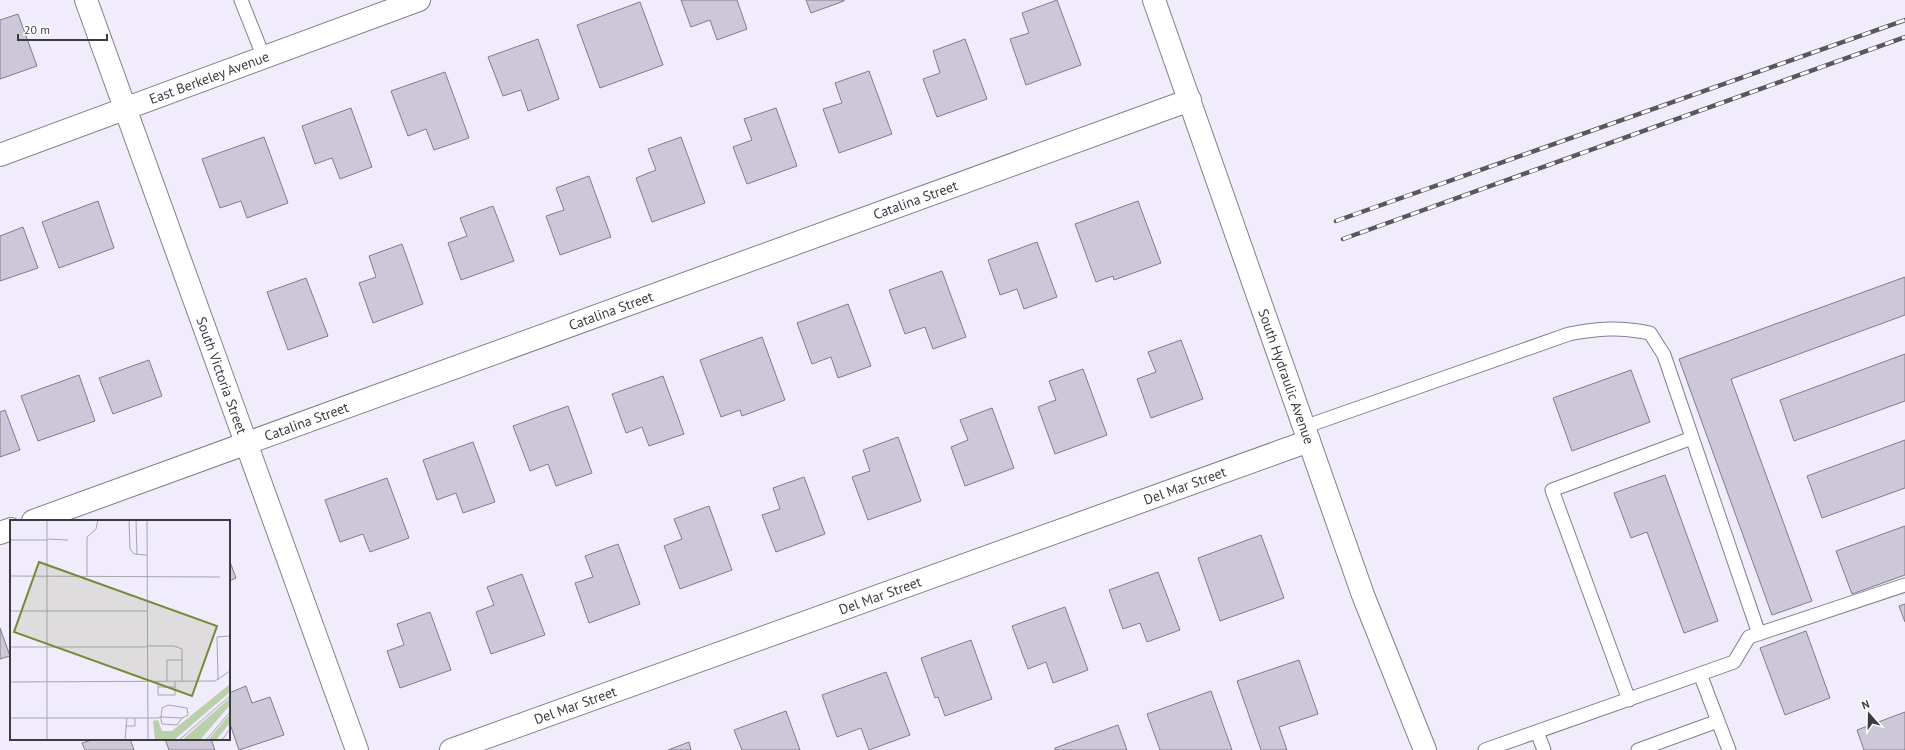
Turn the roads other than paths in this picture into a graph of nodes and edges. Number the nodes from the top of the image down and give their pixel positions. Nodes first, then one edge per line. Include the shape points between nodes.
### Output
1 (86, 0) edge
2 (241, 0) edge
3 (419, 0) edge
4 (1154, 0) edge
5 (264, 58) junction
6 (1190, 100) junction
7 (126, 109) junction
8 (0, 155) edge
9 (1307, 434) junction
10 (1692, 438) junction
11 (247, 443) junction
12 (36, 520) edge
13 (10, 529) edge
14 (0, 533) edge
15 (1905, 585) edge
16 (1759, 634) junction
17 (1700, 674) junction
18 (1629, 700) junction
19 (1718, 721) junction
20 (1537, 732) junction
21 (357, 750) edge
22 (451, 750) edge
23 (1425, 750) edge
24 (1485, 750) edge
25 (1544, 750) edge
26 (1638, 750) edge
27 (1729, 750) edge

1 - 7 street, South Victoria Street
2 - 5 lane
3 - 5 street, East Berkeley Avenue
4 - 6 street, South Hydraulic Avenue
5 - 7 street, East Berkeley Avenue
6 - 9 street, South Hydraulic Avenue
6 - 11 street, Catalina Street
7 - 8 street, East Berkeley Avenue
7 - 11 street, South Victoria Street
9 - 10 lane via 1569,334 1600,328 1628,328 1650,333 1664,355
9 - 22 street, Del Mar Street
9 - 23 street, South Hydraulic Avenue via 1363,595
10 - 16 lane
10 - 18 lane via 1552,490
11 - 12 street, Catalina Street
11 - 21 street, South Victoria Street
13 - 14 street
15 - 16 lane
16 - 17 lane via 1750,637 1734,662
17 - 18 lane
17 - 19 lane
18 - 20 lane
19 - 26 lane
19 - 27 lane
20 - 24 lane
20 - 25 lane

